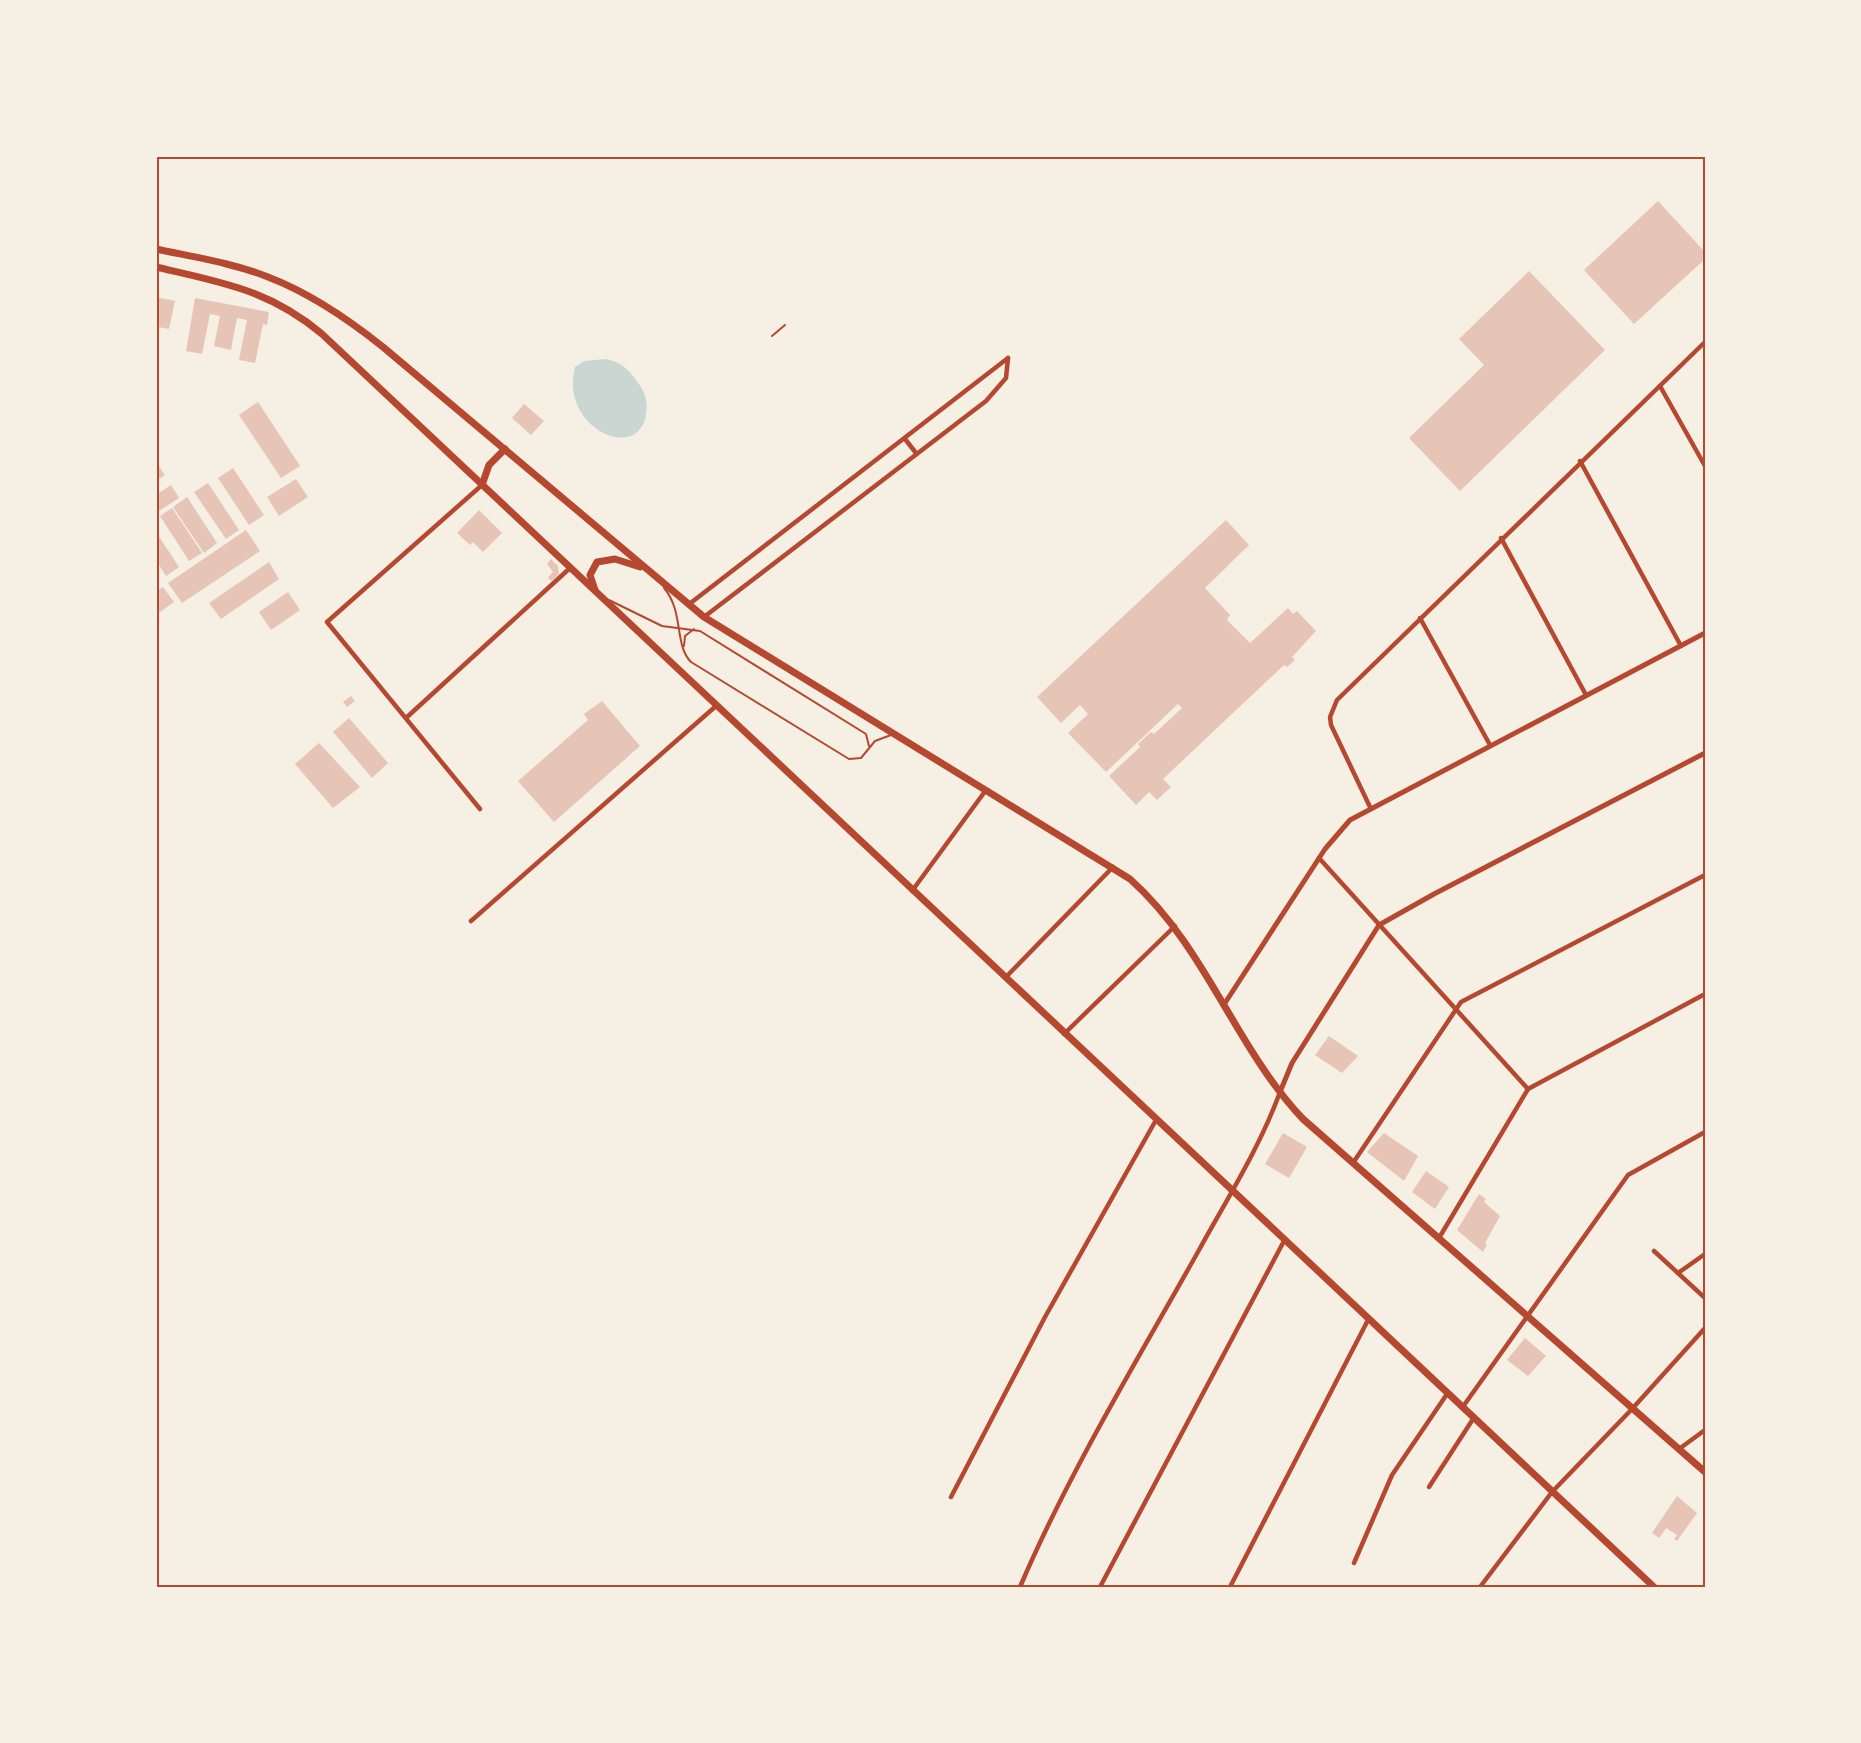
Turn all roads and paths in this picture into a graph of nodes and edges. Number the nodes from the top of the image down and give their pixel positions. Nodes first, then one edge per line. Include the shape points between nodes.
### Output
1 (156, 249) edge
2 (156, 267) edge
3 (786, 325) dead end
4 (771, 336) dead end
5 (1705, 342) edge
6 (1660, 386) junction
7 (905, 439) junction
8 (505, 449) junction
9 (916, 453) junction
10 (1580, 461) junction
11 (1705, 466) edge
12 (482, 485) junction
13 (1501, 538) junction
14 (570, 568) junction
15 (653, 574) junction
16 (596, 593) junction
17 (688, 605) junction
18 (704, 617) junction
19 (1420, 618) junction
20 (680, 628) junction
21 (694, 629) junction
22 (1705, 633) edge
23 (1681, 646) junction
24 (683, 650) junction
25 (1586, 695) junction
26 (716, 706) junction
27 (406, 718) junction
28 (897, 735) junction
29 (1490, 745) junction
30 (869, 746) junction
31 (1705, 753) edge
32 (986, 790) junction
33 (1370, 807) junction
34 (480, 809) dead end
35 (1318, 858) junction
36 (1113, 867) junction
37 (1705, 875) edge
38 (912, 891) junction
39 (471, 921) dead end
40 (1379, 925) junction
41 (1175, 926) junction
42 (1005, 978) junction
43 (1705, 994) edge
44 (1225, 1003) junction
45 (1455, 1009) junction
46 (1064, 1034) junction
47 (1528, 1089) junction
48 (1280, 1092) junction
49 (1156, 1120) junction
50 (1705, 1132) edge
51 (1353, 1162) junction
52 (1231, 1191) junction
53 (1438, 1238) junction
54 (1284, 1241) junction
55 (1654, 1251) dead end
56 (1705, 1254) edge
57 (1678, 1273) junction
58 (1705, 1298) edge
59 (1527, 1316) junction
60 (1368, 1320) junction
61 (1705, 1328) edge
62 (1447, 1394) junction
63 (1462, 1408) junction
64 (1632, 1409) junction
65 (1473, 1419) junction
66 (1705, 1430) edge
67 (1679, 1449) junction
68 (1705, 1472) edge
69 (1429, 1487) dead end
70 (1552, 1492) junction
71 (951, 1497) dead end
72 (1354, 1563) dead end
73 (1653, 1586) edge
74 (1020, 1587) edge
75 (1100, 1587) edge
76 (1230, 1587) edge
77 (1480, 1587) edge

1 - 8 main road via 256,272 321,303 382,346
2 - 12 main road via 248,289 294,312
3 - 4 lane
5 - 6 street
6 - 10 street
6 - 11 street
7 - 9 street
7 - 9 street via 1008,358 1006,378 1000,387
7 - 17 street
8 - 12 main road via 489,465
8 - 15 main road
9 - 18 street
10 - 13 street
10 - 23 street
12 - 14 main road
12 - 27 street via 327,622
13 - 19 street
13 - 25 street
14 - 16 main road
14 - 27 street
15 - 16 main road via 629,562 602,560 593,566 590,575
15 - 17 main road
15 - 20 lane via 674,602
16 - 20 lane via 662,626
16 - 26 main road
17 - 18 main road
18 - 28 main road
19 - 29 street
19 - 33 street via 1337,700 1330,717
20 - 21 lane
20 - 24 lane
21 - 24 lane via 685,636
21 - 30 lane via 866,734
22 - 23 street
23 - 25 street
24 - 30 lane via 691,662 849,759 861,758
25 - 29 street
26 - 38 main road
26 - 39 street
27 - 34 street
28 - 30 lane via 880,737
28 - 32 main road
29 - 33 street
31 - 40 street
32 - 36 main road
32 - 38 street
33 - 35 street via 1341,828
35 - 40 street
35 - 44 street
36 - 41 main road via 1145,893
36 - 42 street
37 - 45 street via 1470,996
38 - 42 main road
40 - 45 street
40 - 48 street via 1292,1063
41 - 44 main road
41 - 46 street
42 - 46 main road
43 - 47 street
44 - 48 main road
45 - 47 street
45 - 51 street
46 - 49 main road
47 - 53 street
48 - 51 main road via 1303,1119
48 - 52 street
49 - 52 main road
49 - 71 street via 1030,1344
50 - 59 street via 1628,1175
51 - 53 main road
52 - 54 main road
52 - 74 street via 1070,1482
53 - 59 main road
54 - 60 main road
54 - 75 street
55 - 57 street
56 - 57 street
57 - 58 street
59 - 63 street
59 - 64 main road
60 - 62 main road
60 - 76 street
61 - 64 street
62 - 63 main road
62 - 72 street via 1392,1475
63 - 65 main road
64 - 67 main road
64 - 70 street
65 - 69 street
65 - 70 main road
66 - 67 street
67 - 68 main road
70 - 73 main road
70 - 77 street

